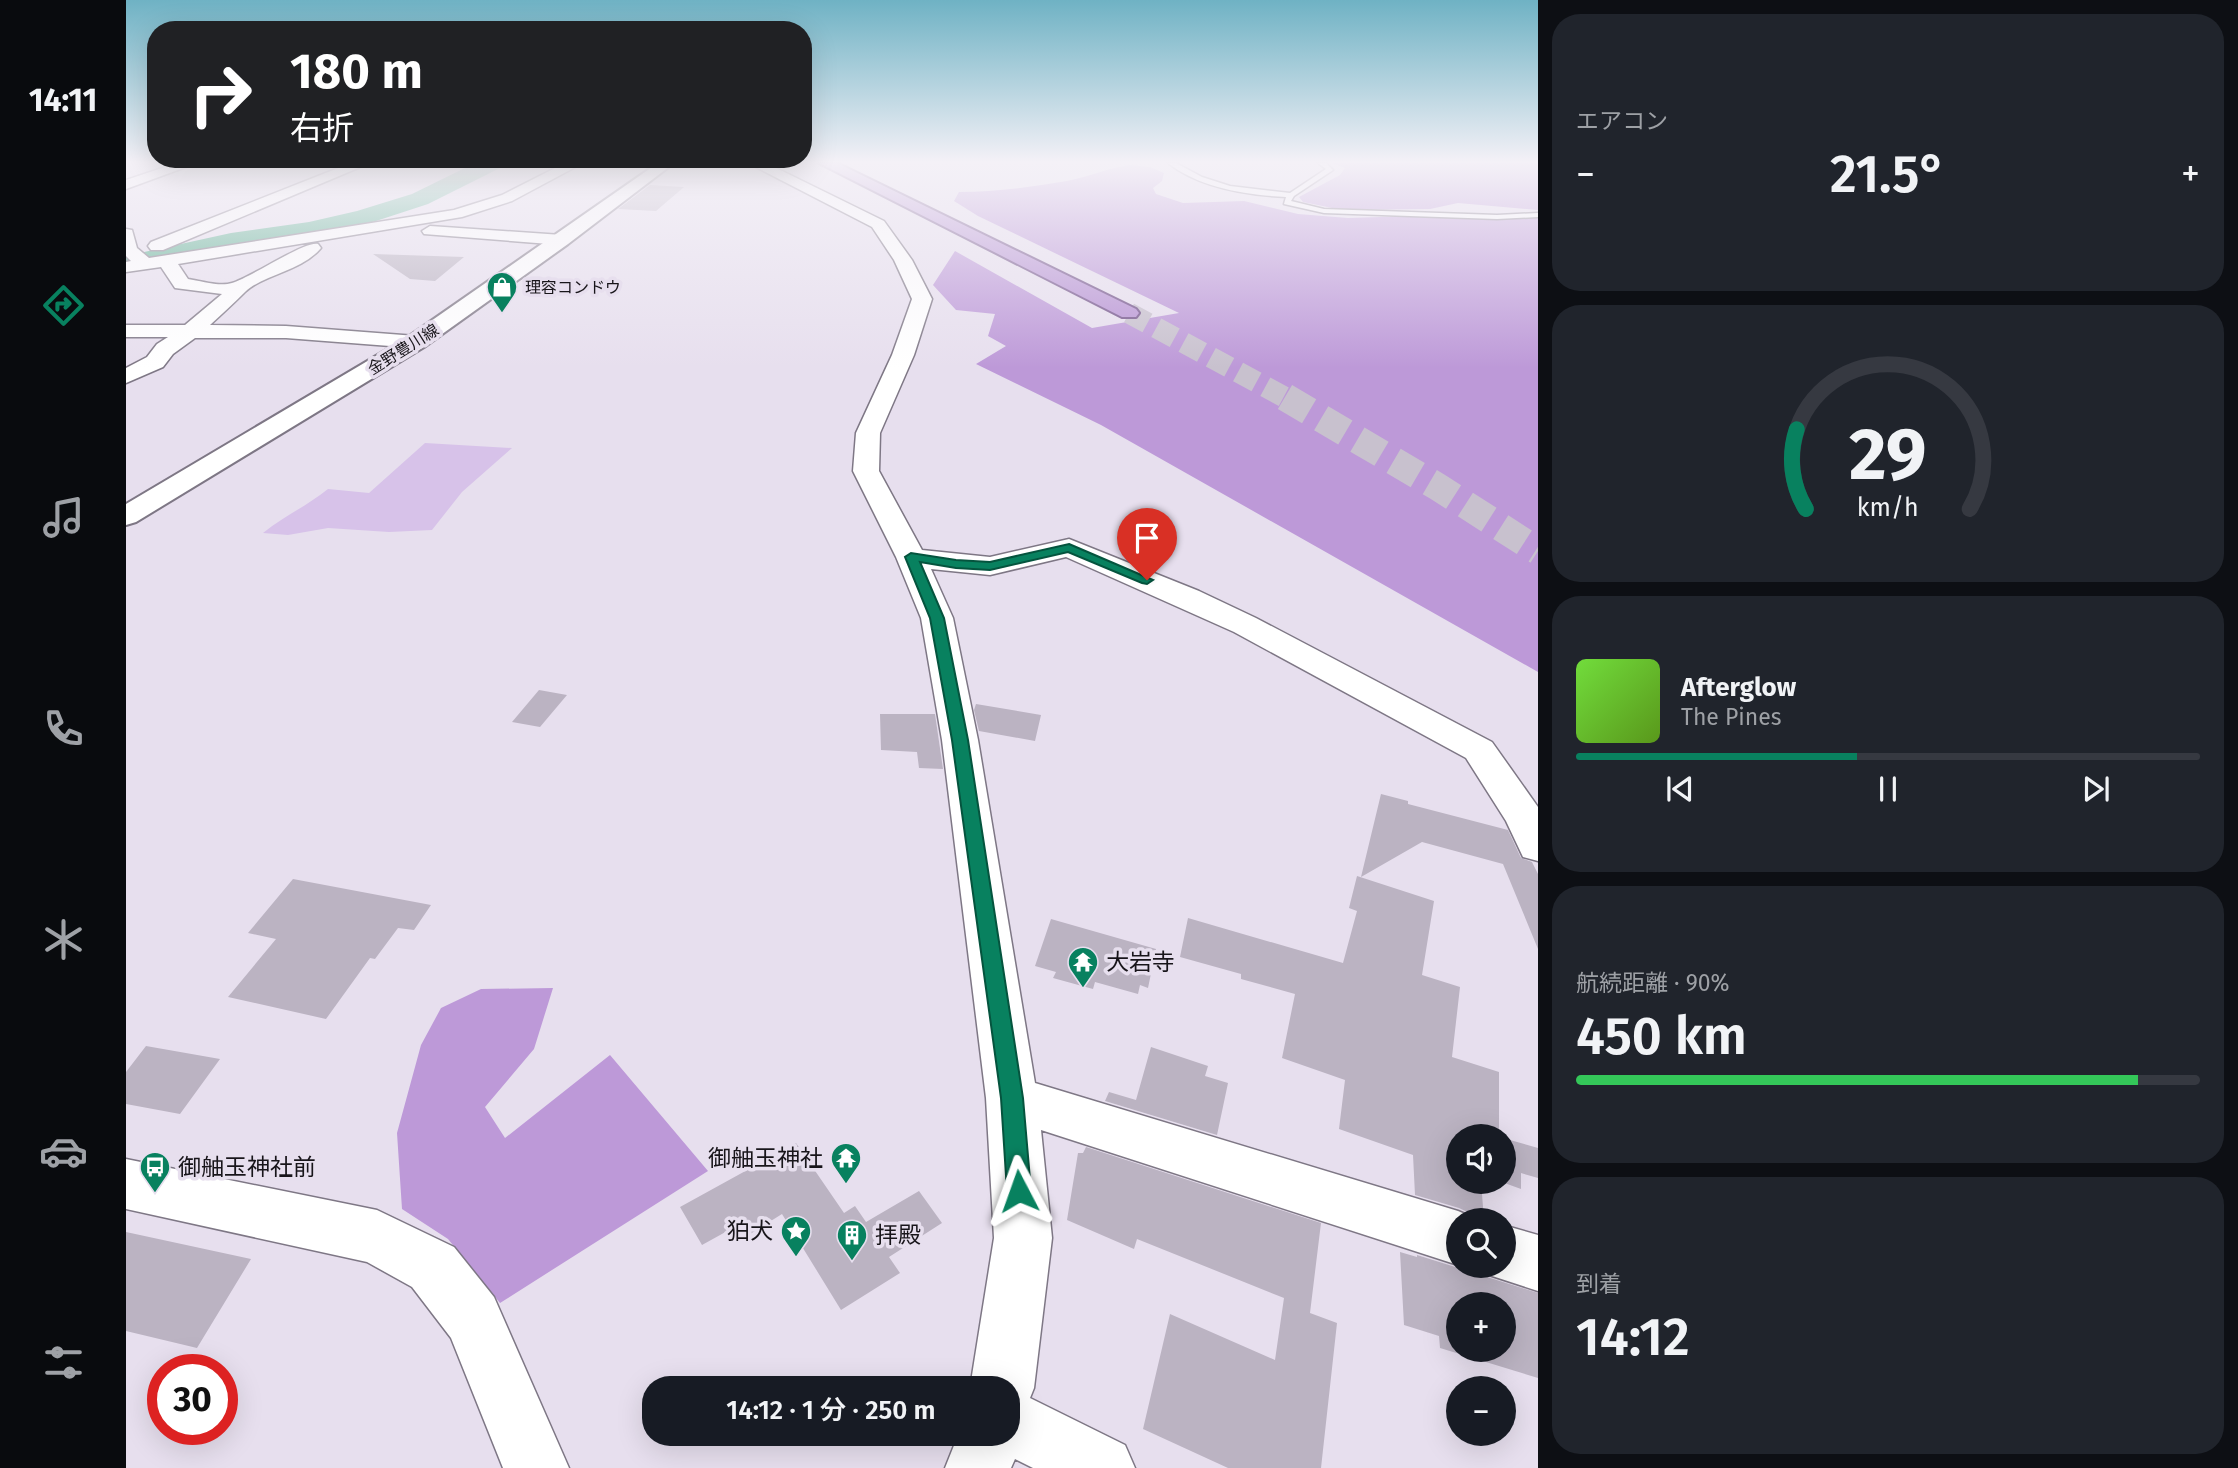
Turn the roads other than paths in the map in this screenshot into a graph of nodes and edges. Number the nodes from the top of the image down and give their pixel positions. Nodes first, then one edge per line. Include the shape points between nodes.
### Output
1 (195, 232) edge
2 (352, 232) edge
3 (433, 232) edge
4 (574, 232) edge
5 (883, 232) edge
6 (966, 232) edge
7 (971, 232) edge
8 (126, 234) edge
9 (562, 240) junction
10 (312, 248) dead end
11 (135, 259) edge
12 (166, 260) junction
13 (233, 290) junction
14 (126, 331) edge
15 (191, 331) junction
16 (416, 342) junction
17 (126, 376) edge
18 (126, 516) edge
19 (911, 557) junction
20 (1538, 847) edge
21 (1012, 1098) junction
22 (126, 1184) edge
23 (1446, 1234) edge
24 (1516, 1256) edge
25 (1538, 1264) edge
26 (1004, 1376) edge
27 (1020, 1427) edge
28 (987, 1446) edge
29 (536, 1468) edge
30 (978, 1468) edge
31 (1102, 1468) edge

1 - 11 street
2 - 12 street
3 - 9 street
4 - 9 main road, 金野豊川線
5 - 19 street via 922,299 868,433 866,471
6 - 7 highway via 1133,313
8 - 11 street
9 - 16 main road, 金野豊川線
10 - 13 street
11 - 12 street
12 - 13 street via 182,284
13 - 15 street via 236,292
14 - 15 street
15 - 16 street via 286,332
15 - 17 street via 155,362
16 - 18 main road, 金野豊川線
19 - 20 street via 990,566 1069,548 1188,598 1479,750 1526,820
19 - 21 street via 937,618 960,740
21 - 23 street
21 - 26 street via 1023,1238
22 - 29 street via 377,1237 433,1267 473,1318
24 - 25 street
27 - 31 street
28 - 30 street

